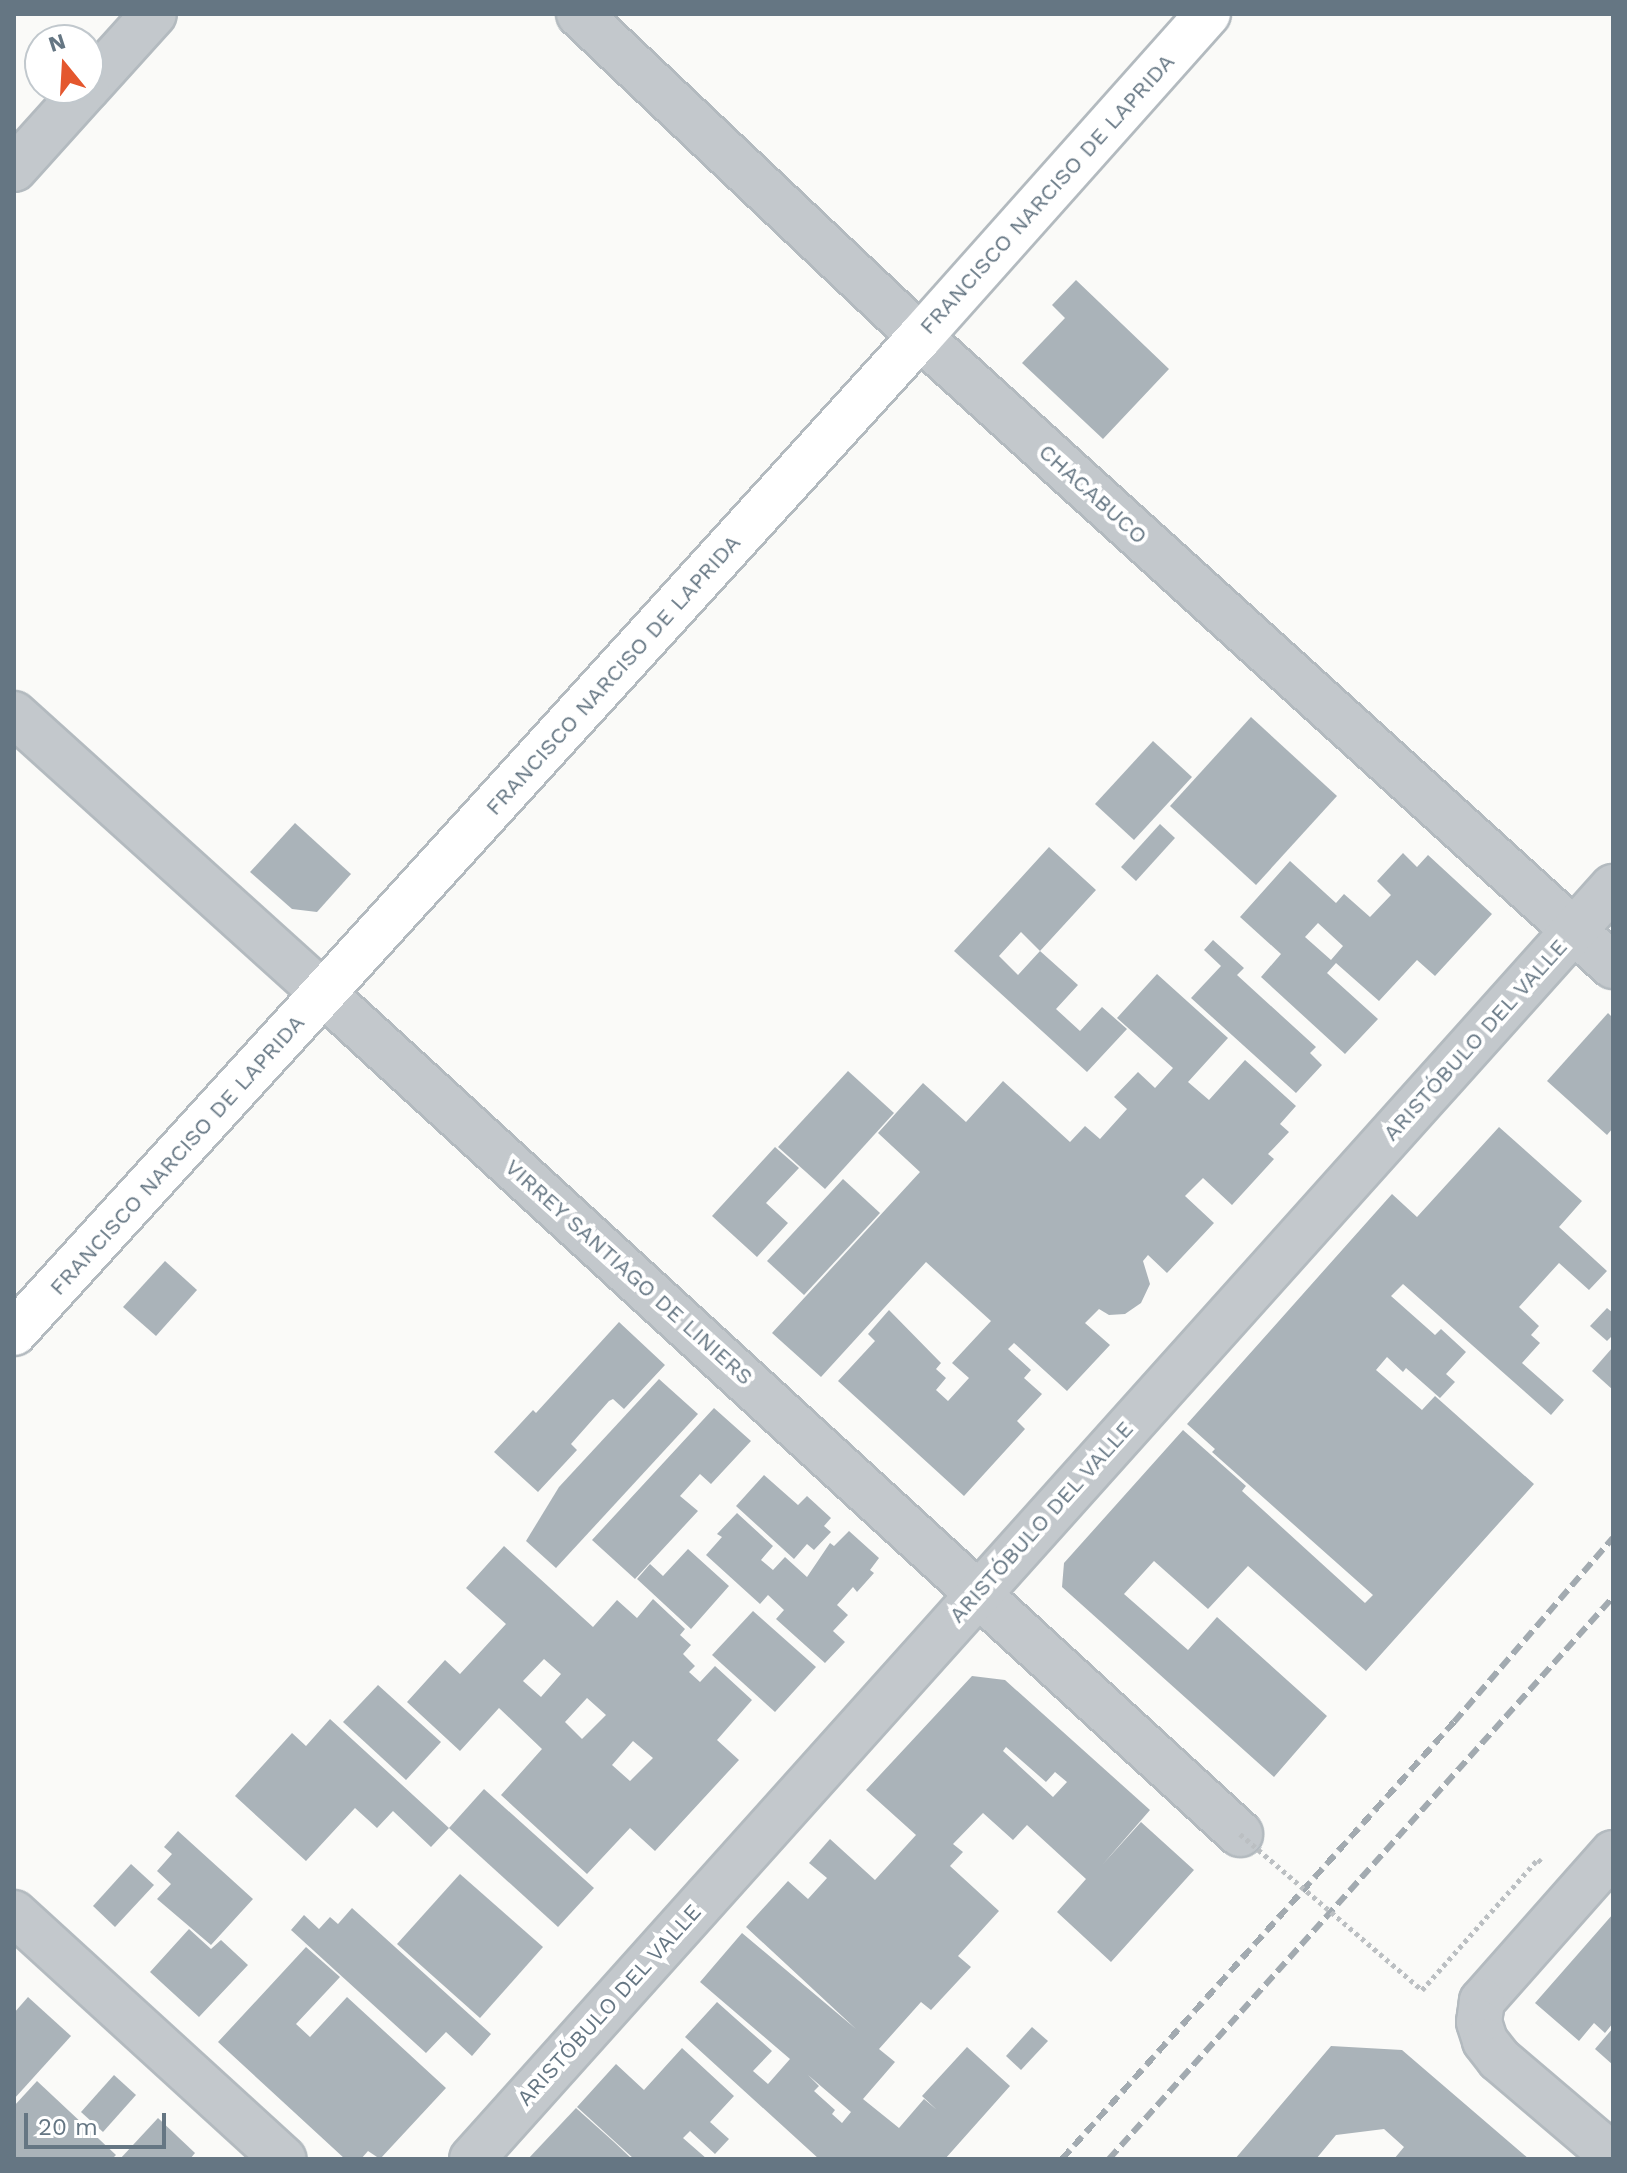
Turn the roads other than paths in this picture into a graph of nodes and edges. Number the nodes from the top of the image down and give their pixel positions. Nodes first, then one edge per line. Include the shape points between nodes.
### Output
1 (154, 14) edge
2 (579, 14) edge
3 (1208, 14) edge
4 (104, 70) edge
5 (73, 104) edge
6 (14, 169) edge
7 (920, 337) junction
8 (14, 714) edge
9 (1613, 887) edge
10 (1574, 930) junction
11 (1613, 966) edge
12 (324, 994) junction
13 (14, 1333) edge
14 (978, 1591) junction
15 (1240, 1834) road end
16 (1613, 1853) edge
17 (14, 1913) edge
18 (1613, 2156) edge
19 (283, 2159) edge
20 (472, 2159) edge

1 - 4 street
2 - 7 street, CHACABUCO
3 - 7 street, FRANCISCO NARCISO DE LAPRIDA
5 - 6 street
7 - 10 street, CHACABUCO
7 - 12 street, FRANCISCO NARCISO DE LAPRIDA
8 - 12 street, VIRREY SANTIAGO DE LINIERS
9 - 10 street, ARISTÓBULO DEL VALLE
10 - 11 street, CHACABUCO
10 - 14 street, ARISTÓBULO DEL VALLE
12 - 13 street, FRANCISCO NARCISO DE LAPRIDA
12 - 14 street, VIRREY SANTIAGO DE LINIERS
14 - 15 street, VIRREY SANTIAGO DE LINIERS
14 - 20 street, ARISTÓBULO DEL VALLE
16 - 18 street via 1482,2001 1479,2022 1499,2059
17 - 19 street

